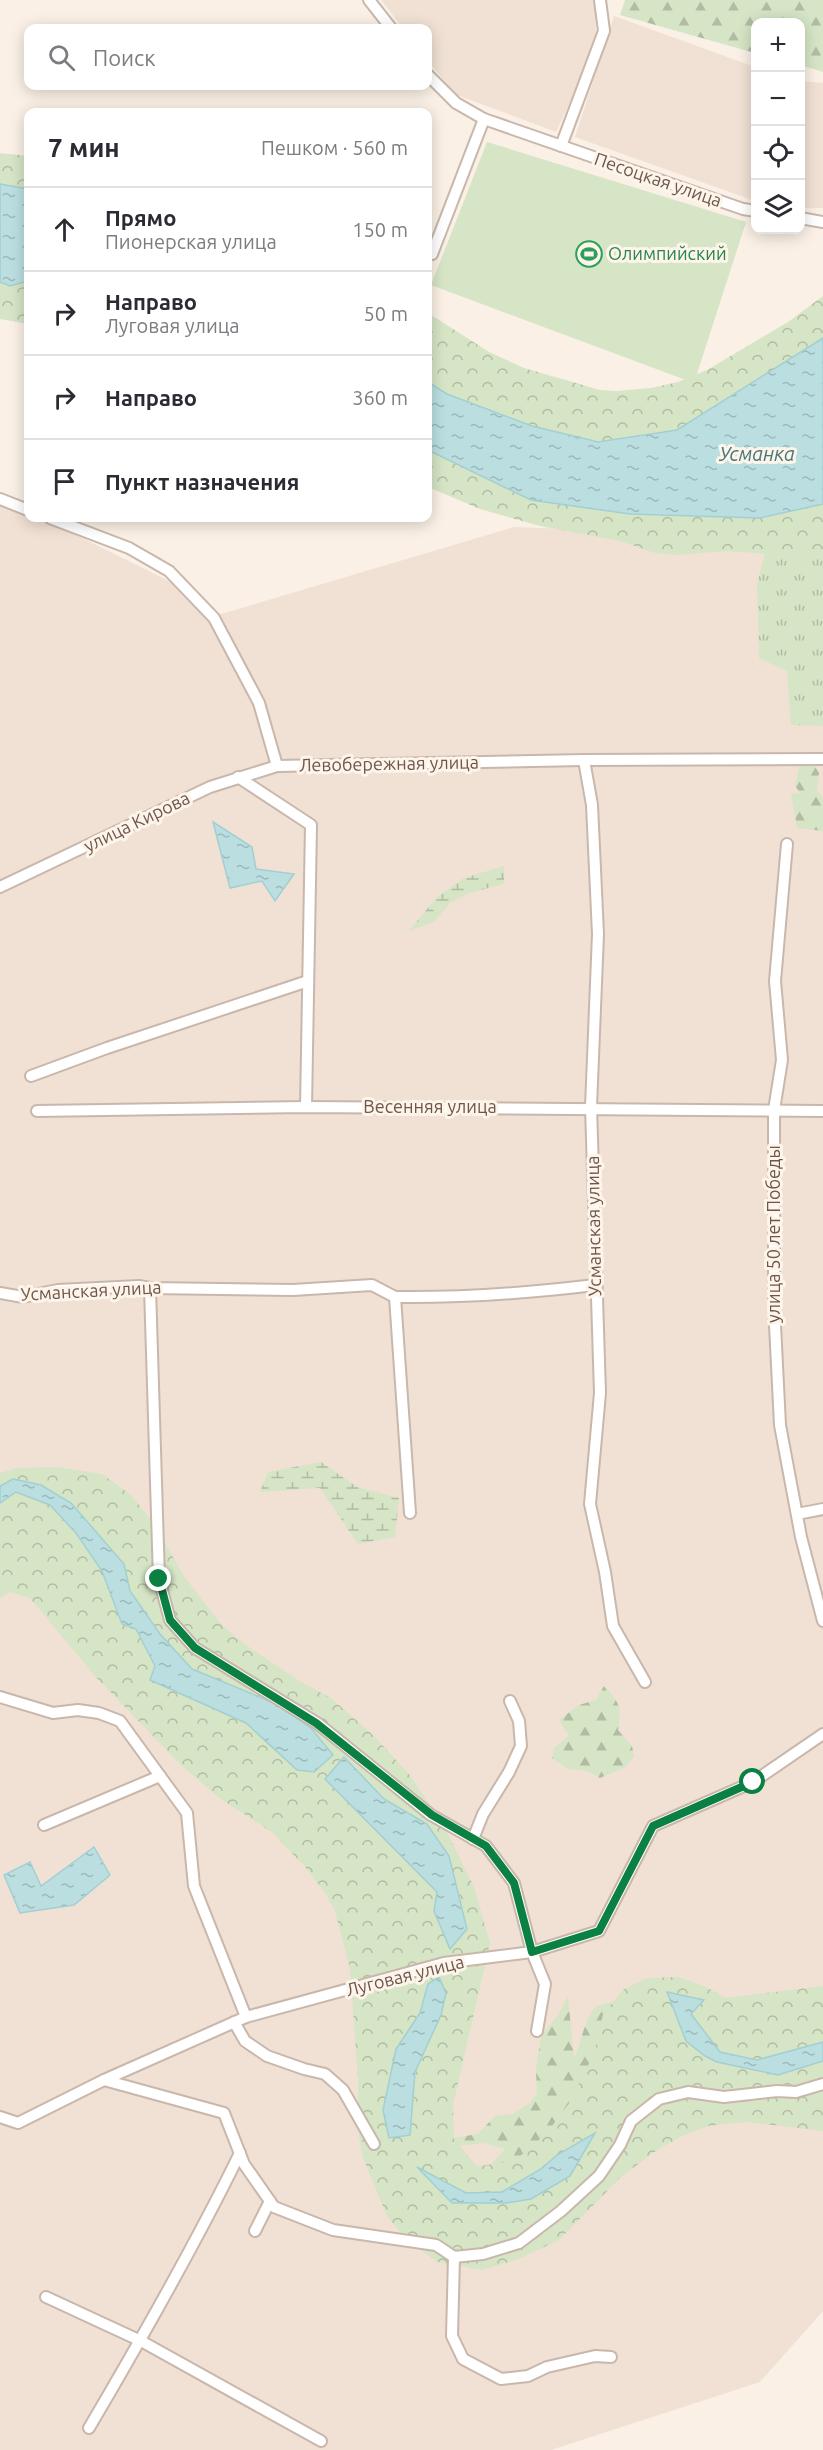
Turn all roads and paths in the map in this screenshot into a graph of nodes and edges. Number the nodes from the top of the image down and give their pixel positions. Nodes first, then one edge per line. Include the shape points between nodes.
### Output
1 (369, 0) edge
2 (600, 0) edge
3 (388, 24) edge
4 (432, 79) edge
5 (484, 119) junction
6 (561, 146) junction
7 (751, 210) edge
8 (805, 219) edge
9 (823, 222) edge
10 (432, 254) edge
11 (0, 499) edge
12 (24, 508) edge
13 (61, 522) edge
14 (823, 759) edge
15 (584, 760) junction
16 (277, 766) junction
17 (238, 777) junction
18 (787, 844) dead end
19 (0, 887) edge
20 (308, 981) junction
21 (32, 1076) dead end
22 (306, 1107) junction
23 (591, 1107) junction
24 (774, 1110) junction
25 (37, 1111) dead end
26 (823, 1111) edge
27 (595, 1285) junction
28 (150, 1288) junction
29 (0, 1293) edge
30 (395, 1297) junction
31 (823, 1509) edge
32 (410, 1513) dead end
33 (797, 1514) junction
34 (823, 1621) edge
35 (645, 1682) dead end
36 (0, 1696) edge
37 (510, 1701) dead end
38 (823, 1734) edge
39 (160, 1776) junction
40 (44, 1825) dead end
41 (473, 1839) junction
42 (532, 1952) junction
43 (246, 2017) junction
44 (234, 2022) junction
45 (537, 2031) dead end
46 (104, 2080) junction
47 (823, 2084) edge
48 (0, 2117) edge
49 (374, 2144) dead end
50 (240, 2153) junction
51 (270, 2201) junction
52 (255, 2231) dead end
53 (454, 2257) junction
54 (46, 2297) dead end
55 (141, 2341) junction
56 (611, 2357) dead end
57 (89, 2428) dead end
58 (321, 2441) dead end

1 - 3 street
2 - 6 street via 604,31
4 - 5 street, Песоцкая улица via 456,103
5 - 6 street, Песоцкая улица
5 - 10 street
6 - 7 street, Песоцкая улица
8 - 9 street
11 - 12 street
13 - 16 street, Левобережная улица via 129,548 169,571 214,618 259,703
14 - 15 street, Левобережная улица
15 - 16 street, Левобережная улица
15 - 23 street, Усманская улица via 592,805 598,934
16 - 17 street, улица Кирова
17 - 19 street, улица Кирова
17 - 20 street via 311,825
18 - 24 street, улица 50 лет Победы via 775,981 782,1060
20 - 21 street
20 - 22 street
22 - 23 street, Весенняя улица
22 - 25 street, Весенняя улица
23 - 24 street, Весенняя улица
23 - 27 street, Усманская улица
24 - 26 street, Весенняя улица
24 - 33 street, улица 50 лет Победы via 774,1305 780,1425
27 - 30 street via 455,1298
27 - 35 street, Усманская улица via 600,1394 590,1504 613,1626
28 - 29 street, Усманская улица via 58,1290 23,1297
28 - 30 street, Усманская улица via 293,1290 372,1285
28 - 41 street via 159,1579 170,1620 195,1648 316,1723 432,1815
30 - 32 street
31 - 33 street
33 - 34 street, улица 50 лет Победы
36 - 39 street via 53,1713 78,1710 120,1721
37 - 41 street via 519,1721 521,1746
38 - 42 street, Луговая улица via 753,1782 653,1826 599,1931
39 - 40 street
39 - 43 street via 187,1813 194,1886
41 - 42 street via 486,1846 514,1883
42 - 43 street, Луговая улица via 444,1963
42 - 45 street via 544,1984
43 - 44 street, Луговая улица
44 - 46 street, Луговая улица
44 - 49 street via 245,2041 267,2056 326,2074 344,2090
46 - 48 street, Луговая улица via 18,2123
46 - 50 street via 224,2114
47 - 53 street via 795,2092 724,2097 688,2092 659,2099 631,2121 598,2176 561,2211 519,2243 483,2254
50 - 51 street
50 - 55 street
51 - 52 street
51 - 53 street via 274,2207 333,2230 436,2245
53 - 56 street via 452,2336 463,2359 501,2379 528,2376 547,2367 595,2356
54 - 55 street
55 - 57 street
55 - 58 street

